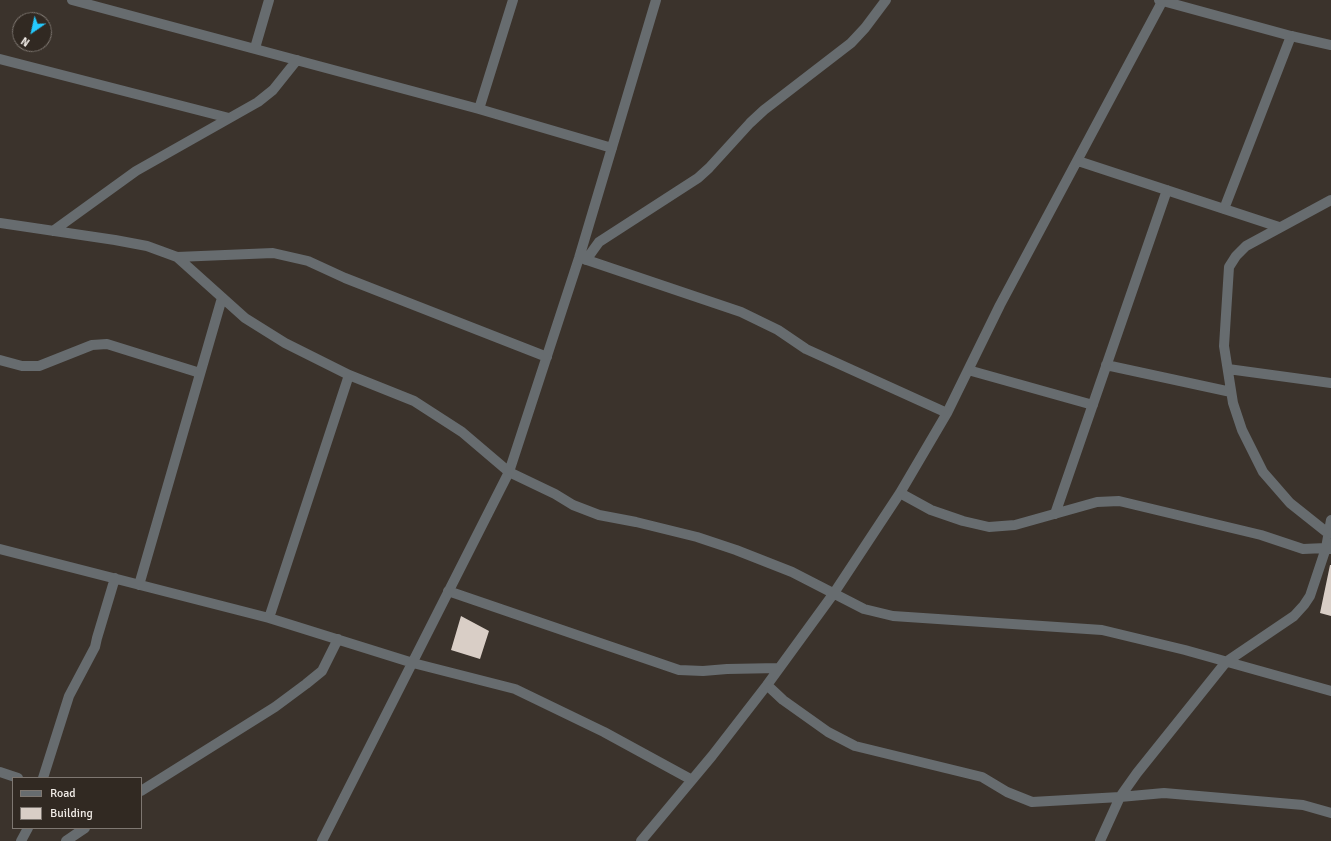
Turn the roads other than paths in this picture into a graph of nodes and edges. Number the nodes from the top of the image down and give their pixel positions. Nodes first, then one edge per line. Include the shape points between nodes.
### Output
1 (72, 0) edge
2 (269, 0) edge
3 (513, 0) edge
4 (656, 0) edge
5 (886, 0) edge
6 (1161, 0) edge
7 (1291, 36) junction
8 (1331, 45) edge
9 (255, 48) junction
10 (0, 59) edge
11 (297, 60) junction
12 (479, 109) junction
13 (229, 118) junction
14 (612, 148) junction
15 (1078, 161) junction
16 (1166, 190) junction
17 (1331, 200) edge
18 (1224, 209) junction
19 (0, 223) edge
20 (1279, 227) junction
21 (53, 231) junction
22 (176, 257) junction
23 (583, 259) junction
24 (222, 298) junction
25 (547, 357) junction
26 (0, 360) edge
27 (1106, 365) junction
28 (1228, 369) junction
29 (968, 370) junction
30 (200, 373) junction
31 (349, 375) junction
32 (1331, 382) edge
33 (1231, 392) junction
34 (1093, 405) junction
35 (947, 413) junction
36 (509, 472) junction
37 (900, 493) junction
38 (1055, 514) junction
39 (1331, 520) edge
40 (1329, 534) junction
41 (0, 549) edge
42 (1329, 549) edge
43 (115, 578) junction
44 (139, 585) junction
45 (448, 591) junction
46 (834, 593) junction
47 (269, 618) junction
48 (338, 639) junction
49 (413, 662) junction
50 (1226, 662) junction
51 (779, 668) junction
52 (767, 685) junction
53 (1331, 692) edge
54 (0, 772) edge
55 (15, 777) edge
56 (43, 777) edge
57 (692, 780) junction
58 (142, 790) edge
59 (1120, 797) junction
60 (1331, 813) edge
61 (27, 829) edge
62 (84, 829) edge
63 (21, 841) edge
64 (66, 841) edge
65 (322, 841) edge
66 (642, 841) edge
67 (1100, 841) edge

1 - 9 street
2 - 9 street
3 - 12 street
4 - 14 street
5 - 23 street via 851,43 764,110 698,178 600,242
6 - 7 street
6 - 15 street
7 - 8 street
7 - 18 street
9 - 11 street
10 - 13 street
11 - 12 street
11 - 13 street via 273,90 258,102
12 - 14 street
13 - 21 street via 136,171
14 - 23 street
15 - 16 street
15 - 29 street
16 - 18 street
16 - 27 street
17 - 20 street
18 - 20 street
19 - 21 street
20 - 28 street via 1246,246 1229,267 1224,346
21 - 22 street via 147,246
22 - 24 street
22 - 25 street via 273,253 308,261
23 - 25 street
23 - 35 street via 741,312 778,330 806,349
24 - 30 street
24 - 31 street via 245,318 285,343
25 - 36 street
26 - 30 street via 22,366 39,366 92,345 107,344
27 - 33 street
27 - 34 street
28 - 32 street
28 - 33 street
29 - 34 street
29 - 35 street
30 - 44 street
31 - 36 street via 414,401 462,432
31 - 47 street
33 - 40 street via 1242,430 1263,472 1290,503
34 - 38 street
35 - 37 street
36 - 45 street
36 - 46 street via 573,505 599,515 697,537 792,572
37 - 38 street via 931,510 989,528 1015,525
37 - 46 street
38 - 42 street via 1097,502 1119,501 1261,535 1302,549
39 - 40 street
40 - 42 street
41 - 43 street
42 - 50 street via 1310,596 1294,616
43 - 44 street
43 - 56 street via 95,647 69,696
44 - 47 street
45 - 49 street
45 - 51 street via 679,670
46 - 50 street via 864,609 894,616 1102,630
46 - 51 street
47 - 48 street
48 - 49 street
48 - 58 street via 322,671 306,684 275,707
49 - 57 street via 515,689 604,732
49 - 65 street
50 - 53 street
50 - 59 street
51 - 52 street
52 - 57 street
52 - 59 street via 783,700 828,732 854,746 982,777 1007,792 1032,802
54 - 55 street
57 - 66 street
59 - 60 street via 1184,794 1303,805
59 - 67 street
61 - 63 street
62 - 64 street

